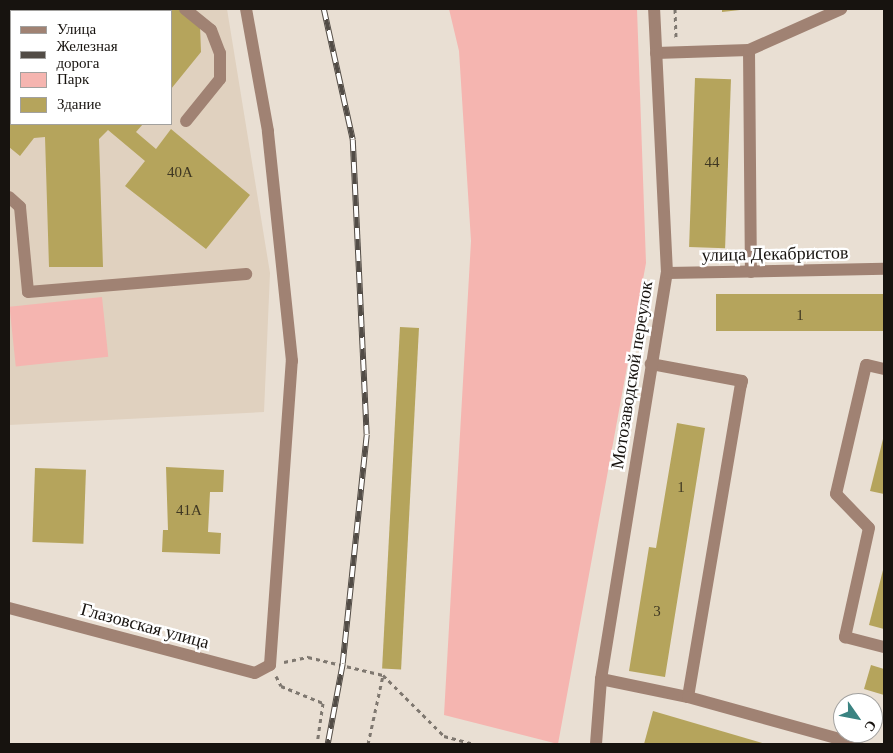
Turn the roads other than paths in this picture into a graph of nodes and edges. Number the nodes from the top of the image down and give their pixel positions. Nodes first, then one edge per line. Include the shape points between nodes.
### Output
1 (185, 9) edge
2 (246, 9) edge
3 (654, 9) edge
4 (841, 9) edge
5 (748, 50) junction
6 (656, 53) junction
7 (186, 121) dead end
8 (9, 197) edge
9 (884, 269) edge
10 (751, 272) junction
11 (666, 273) junction
12 (246, 274) dead end
13 (651, 364) junction
14 (884, 369) edge
15 (9, 608) edge
16 (884, 647) edge
17 (601, 679) junction
18 (688, 696) junction
19 (596, 744) edge
20 (857, 744) edge

1 - 7 street via 211,30 220,53 220,79
2 - 15 street, Глазовская улица via 268,131 292,361 270,665 255,673
3 - 6 street, Мотозаводской переулок
4 - 5 street
5 - 6 street via 677,49
5 - 10 street
6 - 11 street, Мотозаводской переулок
8 - 12 street via 20,207 28,292
9 - 10 street, улица Декабристов
10 - 11 street, улица Декабристов
11 - 13 street, Мотозаводской переулок
13 - 17 street, Мотозаводской переулок
13 - 18 street via 742,381
14 - 16 street via 866,365 836,494 869,528 845,638
17 - 18 street
17 - 19 street, Мотозаводской переулок
18 - 20 street

